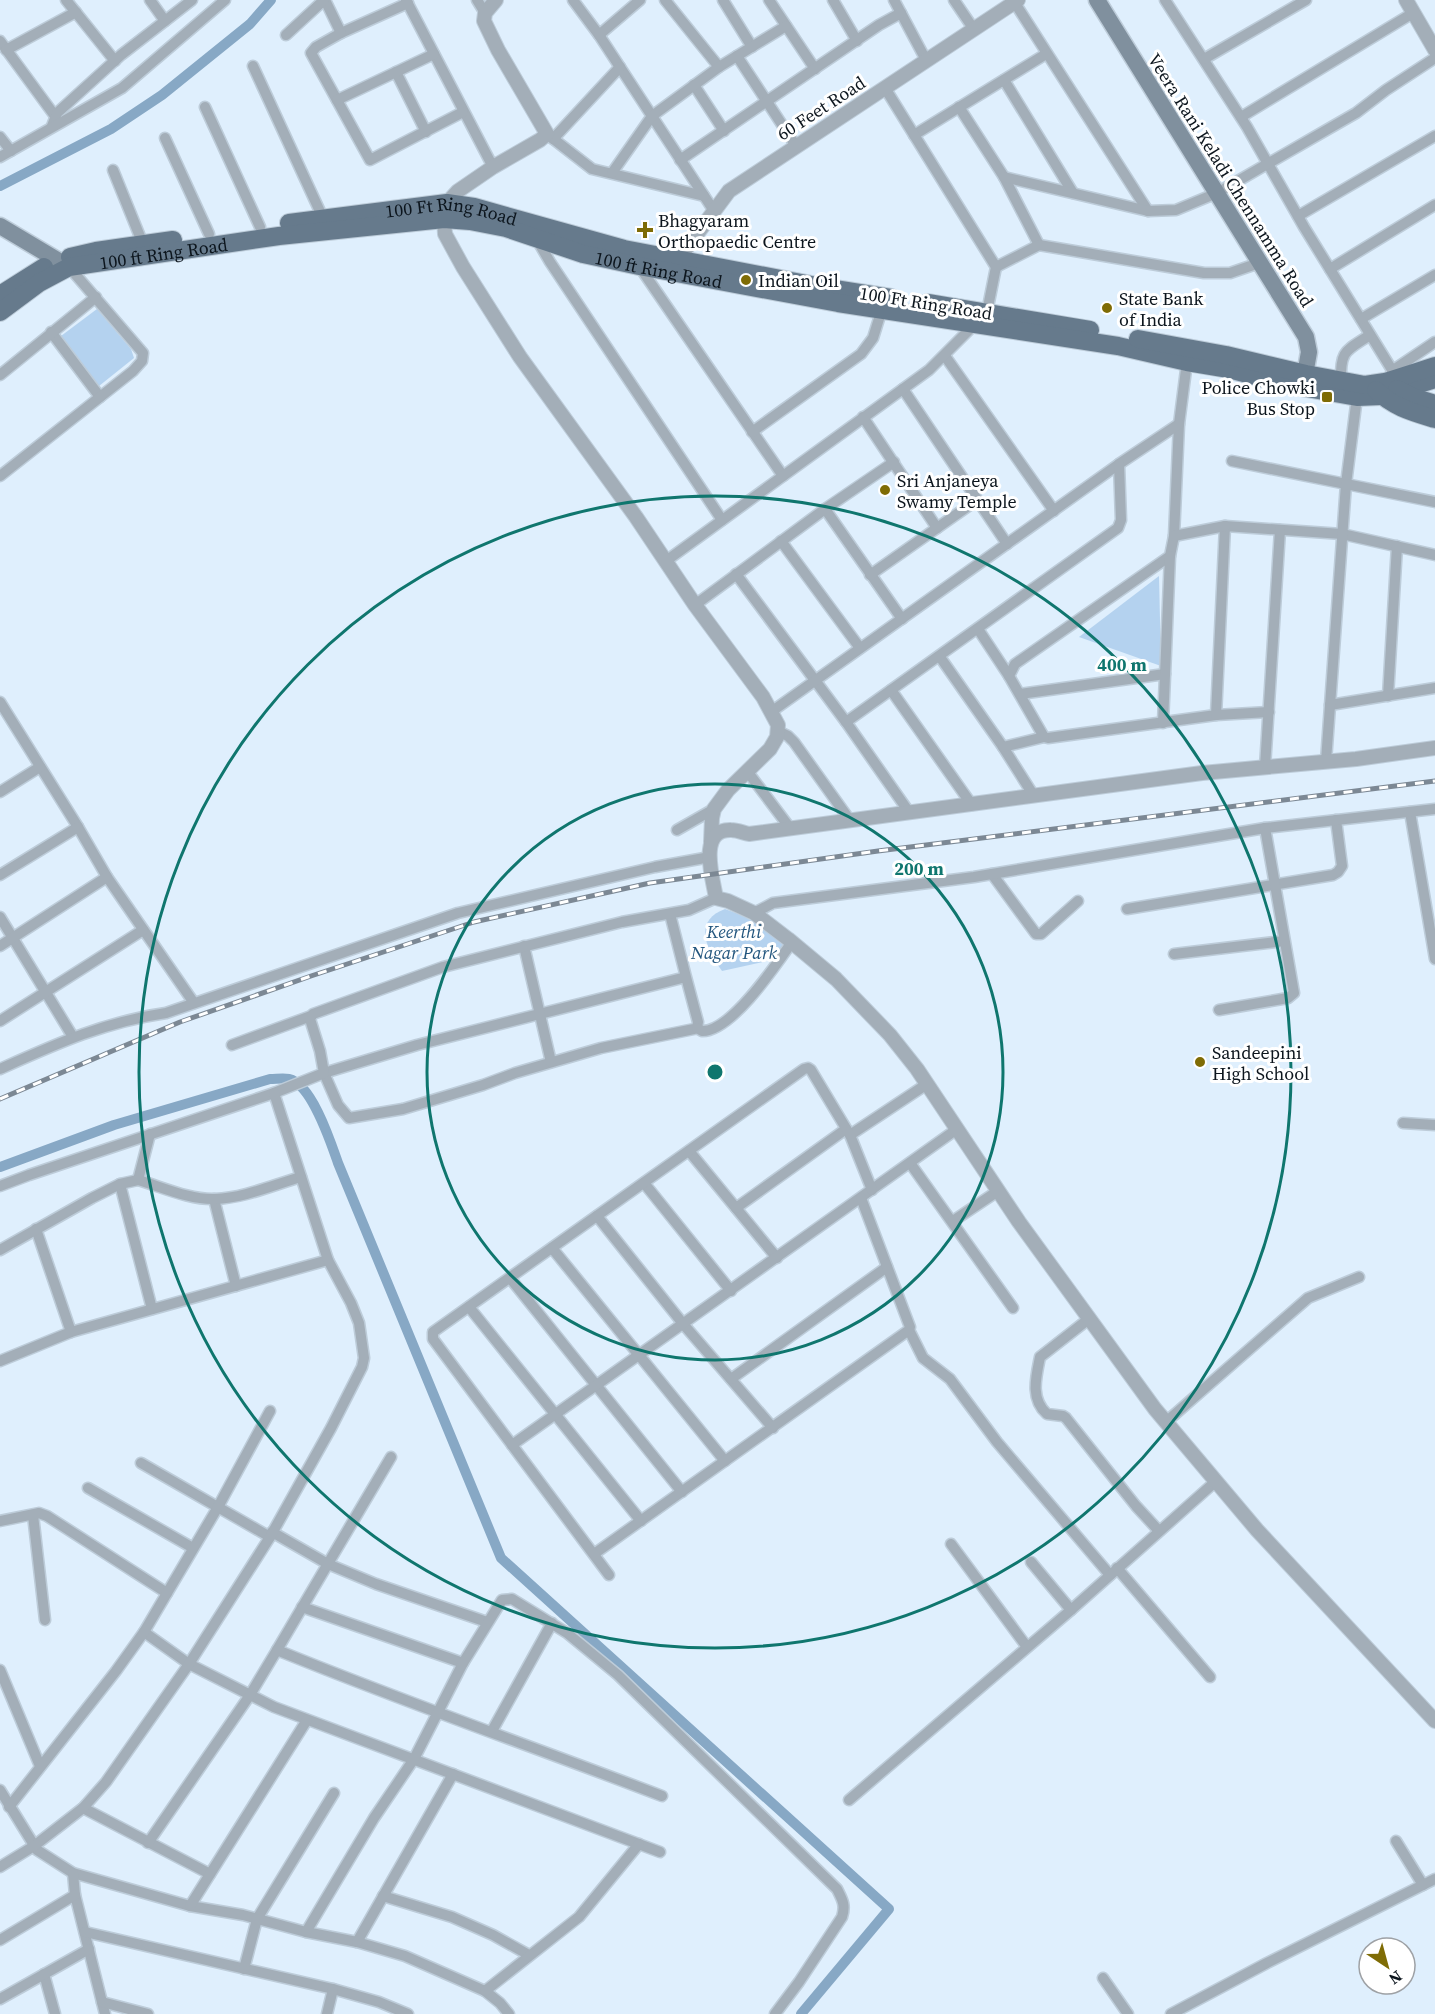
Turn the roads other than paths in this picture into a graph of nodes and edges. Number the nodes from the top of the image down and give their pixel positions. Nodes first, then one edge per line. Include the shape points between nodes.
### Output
1 (66, 0) edge
2 (150, 0) edge
3 (192, 0) edge
4 (225, 0) edge
5 (325, 0) edge
6 (477, 0) edge
7 (495, 0) edge
8 (573, 0) edge
9 (640, 0) edge
10 (665, 0) edge
11 (723, 0) edge
12 (769, 0) edge
13 (833, 0) edge
14 (894, 0) edge
15 (954, 0) edge
16 (1097, 0) edge
17 (1306, 0) edge
18 (1406, 0) edge
19 (1015, 1) edge
20 (407, 2) edge
21 (1170, 2) edge
22 (76, 12) junction
23 (484, 13) junction
24 (901, 13) junction
25 (1413, 13) junction
26 (165, 21) junction
27 (786, 26) junction
28 (973, 28) junction
29 (341, 33) junction
30 (286, 35) dead end
31 (599, 35) junction
32 (857, 41) junction
33 (3, 45) edge
34 (752, 47) junction
35 (1435, 50) edge
36 (434, 54) junction
37 (1046, 54) junction
38 (737, 56) junction
39 (1435, 58) edge
40 (1204, 59) junction
41 (926, 60) junction
42 (115, 61) junction
43 (253, 66) dead end
44 (620, 67) junction
45 (719, 67) junction
46 (815, 69) junction
47 (396, 72) junction
48 (1004, 80) junction
49 (694, 85) junction
50 (885, 88) junction
51 (337, 100) junction
52 (767, 101) junction
53 (205, 107) dead end
54 (959, 107) junction
55 (464, 112) junction
56 (652, 116) junction
57 (1241, 117) junction
58 (53, 121) junction
59 (724, 131) junction
60 (426, 132) junction
61 (914, 135) junction
62 (550, 136) junction
63 (1435, 136) edge
64 (0, 137) edge
65 (165, 138) dead end
66 (796, 146) junction
67 (11, 151) junction
68 (0, 157) edge
69 (680, 160) junction
70 (1268, 162) junction
71 (493, 167) junction
72 (113, 170) dead end
73 (612, 173) junction
74 (1004, 177) junction
75 (1073, 193) junction
76 (1217, 193) junction
77 (704, 196) junction
78 (1435, 205) edge
79 (445, 211) junction
80 (714, 211) junction
81 (1148, 211) junction
82 (1298, 216) junction
83 (323, 218) junction
84 (0, 226) edge
85 (260, 227) junction
86 (209, 234) junction
87 (537, 238) junction
88 (143, 244) junction
89 (1039, 244) junction
90 (1259, 263) junction
91 (63, 264) junction
92 (673, 265) junction
93 (639, 266) junction
94 (996, 267) junction
95 (1330, 269) junction
96 (1435, 275) edge
97 (0, 295) edge
98 (96, 297) junction
99 (882, 309) junction
100 (0, 312) edge
101 (981, 318) junction
102 (1361, 319) junction
103 (51, 332) junction
104 (1370, 335) junction
105 (1435, 342) edge
106 (945, 356) junction
107 (1187, 362) junction
108 (1435, 366) edge
109 (0, 375) edge
110 (1305, 380) junction
111 (1435, 380) edge
112 (1341, 381) junction
113 (1388, 384) junction
114 (903, 389) junction
115 (100, 397) junction
116 (1357, 397) junction
117 (1435, 404) edge
118 (863, 417) junction
119 (1435, 419) edge
120 (1179, 424) junction
121 (752, 432) junction
122 (1232, 461) dead end
123 (894, 462) junction
124 (1119, 464) junction
125 (0, 476) edge
126 (783, 476) junction
127 (1346, 484) junction
128 (977, 500) junction
129 (1435, 502) edge
130 (825, 509) junction
131 (1054, 511) junction
132 (722, 520) junction
133 (1225, 526) junction
134 (937, 528) junction
135 (1280, 530) junction
136 (1342, 534) junction
137 (1174, 536) junction
138 (781, 541) junction
139 (1007, 544) junction
140 (1397, 546) junction
141 (1435, 555) edge
142 (1170, 556) junction
143 (666, 561) junction
144 (736, 574) junction
145 (870, 575) junction
146 (695, 605) junction
147 (902, 619) junction
148 (978, 628) junction
149 (860, 648) junction
150 (940, 657) junction
151 (1165, 674) junction
152 (1009, 676) junction
153 (815, 680) junction
154 (1435, 688) edge
155 (891, 690) junction
156 (1020, 694) junction
157 (1388, 696) junction
158 (1330, 705) junction
159 (2, 710) edge
160 (771, 712) junction
161 (1269, 712) junction
162 (1216, 716) junction
163 (846, 722) junction
164 (1163, 723) junction
165 (778, 731) junction
166 (1044, 737) junction
167 (1003, 747) junction
168 (1435, 748) edge
169 (1326, 761) junction
170 (40, 767) junction
171 (1265, 767) junction
172 (747, 771) junction
173 (0, 792) edge
174 (1034, 796) junction
175 (972, 804) junction
176 (714, 809) junction
177 (1435, 809) edge
178 (1410, 812) junction
179 (909, 813) junction
180 (849, 819) junction
181 (1336, 820) junction
182 (78, 826) junction
183 (790, 828) junction
184 (1265, 828) junction
185 (677, 830) dead end
186 (711, 842) junction
187 (710, 857) junction
188 (0, 874) edge
189 (992, 874) junction
190 (107, 877) junction
191 (1275, 885) junction
192 (716, 898) junction
193 (1078, 901) dead end
194 (1127, 909) dead end
195 (754, 913) junction
196 (670, 914) junction
197 (0, 917) edge
198 (143, 930) junction
199 (13, 938) junction
200 (1284, 941) junction
201 (792, 942) junction
202 (0, 946) edge
203 (524, 946) junction
204 (1174, 954) dead end
205 (1435, 959) edge
206 (686, 977) junction
207 (45, 992) junction
208 (194, 1004) junction
209 (1219, 1010) dead end
210 (539, 1013) junction
211 (311, 1016) junction
212 (0, 1021) edge
213 (697, 1028) junction
214 (73, 1037) junction
215 (232, 1045) dead end
216 (551, 1062) junction
217 (0, 1069) edge
218 (324, 1073) junction
219 (927, 1084) junction
220 (274, 1092) junction
221 (1403, 1123) dead end
222 (1435, 1125) edge
223 (957, 1129) junction
224 (848, 1132) junction
225 (150, 1134) junction
226 (689, 1151) junction
227 (910, 1163) junction
228 (301, 1177) junction
229 (138, 1180) junction
230 (644, 1183) junction
231 (120, 1184) junction
232 (0, 1186) edge
233 (872, 1190) junction
234 (998, 1191) junction
235 (861, 1198) junction
236 (214, 1199) junction
237 (736, 1208) junction
238 (597, 1216) junction
239 (953, 1221) junction
240 (36, 1229) junction
241 (552, 1248) junction
242 (0, 1250) edge
243 (777, 1258) junction
244 (328, 1260) junction
245 (887, 1267) junction
246 (1359, 1277) dead end
247 (510, 1278) junction
248 (237, 1286) junction
249 (731, 1292) junction
250 (469, 1307) junction
251 (1013, 1308) dead end
252 (152, 1309) junction
253 (1090, 1318) junction
254 (684, 1325) junction
255 (909, 1330) junction
256 (71, 1332) junction
257 (639, 1357) junction
258 (0, 1361) edge
259 (731, 1379) junction
260 (596, 1387) junction
261 (270, 1411) dead end
262 (555, 1415) junction
263 (1166, 1422) junction
264 (773, 1428) junction
265 (512, 1445) junction
266 (391, 1457) dead end
267 (725, 1461) junction
268 (141, 1463) dead end
269 (1215, 1482) junction
270 (88, 1488) dead end
271 (682, 1492) junction
272 (218, 1507) junction
273 (33, 1515) junction
274 (0, 1521) edge
275 (641, 1521) junction
276 (1159, 1531) junction
277 (271, 1535) junction
278 (951, 1544) dead end
279 (193, 1548) junction
280 (594, 1554) junction
281 (1030, 1562) dead end
282 (328, 1564) junction
283 (1114, 1572) junction
284 (609, 1575) dead end
285 (167, 1593) junction
286 (302, 1608) junction
287 (1071, 1610) junction
288 (45, 1620) dead end
289 (487, 1622) junction
290 (552, 1623) junction
291 (144, 1632) junction
292 (1027, 1647) junction
293 (277, 1650) junction
294 (464, 1663) junction
295 (189, 1664) junction
296 (0, 1671) edge
297 (1210, 1677) dead end
298 (250, 1695) junction
299 (437, 1713) junction
300 (308, 1720) junction
301 (1435, 1721) edge
302 (492, 1731) junction
303 (414, 1759) junction
304 (40, 1766) junction
305 (453, 1774) junction
306 (0, 1790) edge
307 (333, 1793) dead end
308 (662, 1796) dead end
309 (849, 1800) dead end
310 (9, 1806) junction
311 (83, 1808) junction
312 (1396, 1841) dead end
313 (148, 1843) junction
314 (639, 1844) junction
315 (34, 1846) junction
316 (660, 1851) dead end
317 (0, 1868) edge
318 (73, 1873) junction
319 (210, 1874) junction
320 (1435, 1879) edge
321 (1423, 1885) junction
322 (75, 1895) junction
323 (383, 1896) junction
324 (190, 1906) junction
325 (257, 1919) junction
326 (85, 1932) junction
327 (306, 1932) junction
328 (0, 1940) edge
329 (357, 1942) junction
330 (89, 1949) junction
331 (529, 1955) junction
332 (244, 1969) junction
333 (44, 1974) junction
334 (1103, 1978) dead end
335 (333, 1989) junction
336 (485, 1991) junction
337 (0, 1999) edge
338 (102, 2002) junction
339 (379, 2002) junction
340 (55, 2014) edge
341 (105, 2014) edge
342 (148, 2014) edge
343 (327, 2014) edge
344 (376, 2014) edge
345 (408, 2014) edge
346 (509, 2014) edge
347 (776, 2014) edge
348 (1128, 2014) edge
349 (1171, 2014) edge

1 - 22 street
2 - 26 street
3 - 26 street
4 - 58 street via 122,88
5 - 29 street
5 - 30 street
6 - 23 street
7 - 23 street
8 - 31 street
9 - 31 street
10 - 45 street
11 - 34 street
12 - 27 street
13 - 32 street
14 - 24 street
15 - 28 street
16 - 76 main road, Veera Rani Keladi Chennamma Road
17 - 40 street
18 - 25 street
19 - 28 street, 60 Feet Road
19 - 37 street
20 - 29 street
20 - 36 street
21 - 40 street
22 - 33 street
22 - 42 street
23 - 62 street via 498,50
24 - 32 street
24 - 41 street
25 - 35 street
25 - 57 street
26 - 42 street
27 - 34 street
27 - 46 street
28 - 41 street, 60 Feet Road
29 - 51 street via 311,53
31 - 44 street
32 - 46 street
33 - 58 street
34 - 38 street
36 - 47 street
36 - 55 street
37 - 48 street
37 - 81 street
38 - 45 street
38 - 52 street
39 - 70 street via 1356,113
40 - 57 street
41 - 50 street, 60 Feet Road
42 - 58 street
43 - 83 street
44 - 56 street
44 - 62 street
45 - 49 street
46 - 52 street
47 - 51 street
47 - 60 street
48 - 54 street
48 - 75 street
49 - 56 street
49 - 59 street
50 - 61 street
50 - 66 street, 60 Feet Road
51 - 60 street via 370,160
52 - 59 street
52 - 66 street
53 - 85 street
54 - 61 street
54 - 74 street
55 - 60 street
55 - 71 street
56 - 69 street
56 - 73 street
57 - 70 street
58 - 67 street
59 - 69 street
61 - 94 street
62 - 71 street
62 - 73 street via 592,169
63 - 82 street
64 - 67 street
65 - 86 street
66 - 80 street, 60 Feet Road via 729,191
67 - 68 street
69 - 77 street
70 - 76 street
70 - 82 street
71 - 79 street via 458,191
72 - 88 street
73 - 77 street
74 - 75 street
74 - 89 street
75 - 81 street
76 - 81 street via 1176,210
76 - 90 main road, Veera Rani Keladi Chennamma Road
77 - 80 street
78 - 95 street
79 - 83 main road, 100 Ft Ring Road
79 - 87 main road, 100 ft Ring Road
79 - 91 main road, 100 ft Ring Road
79 - 92 main road, 100 Ft Ring Road via 474,207
79 - 143 street via 445,234 463,267 520,357
80 - 92 street, 60 Feet Road
82 - 95 street
83 - 85 main road, 100 Ft Ring Road
84 - 91 main road
85 - 86 main road, 100 Ft Ring Road
86 - 88 main road, 100 Ft Ring Road
87 - 93 main road, 100 ft Ring Road via 583,254
87 - 132 street
88 - 91 main road, 100 Ft Ring Road via 96,251
89 - 90 street via 1204,273 1230,273
89 - 94 street
90 - 110 main road, Veera Rani Keladi Chennamma Road via 1306,338 1309,352
91 - 97 main road, 100 Ft Ring Road via 36,271
91 - 98 street
91 - 100 main road, 100 ft Ring Road
92 - 93 main road, 100 ft Ring Road
92 - 99 main road, 100 ft Ring Road via 765,290
92 - 101 main road, 100 Ft Ring Road via 822,287
93 - 121 street
94 - 101 street
95 - 102 street
96 - 102 street
98 - 103 street
98 - 115 street via 143,353 142,361 133,371
99 - 101 main road, 100 ft Ring Road
99 - 121 street via 873,338 861,354
101 - 106 street
101 - 107 main road, 100 ft Ring Road
101 - 110 main road, 100 Ft Ring Road via 1226,355
102 - 104 street
103 - 109 street
103 - 115 street
104 - 112 street via 1341,358
104 - 113 street
105 - 113 street
106 - 114 street
106 - 131 street
107 - 110 main road, 100 ft Ring Road via 1284,384
107 - 120 street
108 - 113 main road, 100 Ft Ring Road
110 - 112 main road, 100 Ft Ring Road
110 - 116 main road, 100 ft Ring Road
111 - 113 main road, 100 ft Ring Road
112 - 113 main road, 100 Ft Ring Road
113 - 116 main road, 100 ft Ring Road
113 - 117 main road
113 - 119 main road via 1402,409
114 - 118 street
114 - 128 street
115 - 125 street
116 - 127 street
118 - 123 street
118 - 126 street
120 - 124 street
120 - 137 street
121 - 126 street
122 - 127 street
123 - 130 street
123 - 134 street
124 - 131 street
124 - 148 street via 1118,528
126 - 132 street
127 - 129 street
127 - 136 street
128 - 134 street
128 - 139 street
130 - 138 street
130 - 145 street
131 - 139 street
132 - 143 street
133 - 135 street
133 - 137 street
133 - 162 street
134 - 145 street
135 - 136 street
135 - 161 street
136 - 140 street
136 - 158 street
137 - 142 street
138 - 144 street
138 - 149 street
139 - 147 street
140 - 141 street
140 - 157 street
142 - 151 street
142 - 152 street via 1015,664
143 - 146 street
144 - 146 street
144 - 153 street
145 - 147 street
146 - 160 street
147 - 149 street
148 - 150 street
148 - 152 street
149 - 153 street
150 - 155 street
150 - 167 street
151 - 156 street
151 - 164 street
152 - 156 street
153 - 160 street
153 - 163 street
154 - 157 street
155 - 163 street
155 - 175 street
156 - 166 street
157 - 158 street
158 - 169 street
159 - 170 street
160 - 165 street
161 - 162 street
161 - 171 street
162 - 164 street
163 - 179 street
164 - 166 street
165 - 172 street via 770,749
165 - 180 street via 794,742
166 - 167 street
167 - 174 street
168 - 169 street
169 - 171 street
170 - 173 street
170 - 182 street
171 - 174 street
172 - 176 street
172 - 183 street
174 - 175 street
175 - 179 street
176 - 185 street
176 - 186 street
177 - 178 street
178 - 181 street
178 - 205 street
179 - 180 street
180 - 183 street
181 - 184 street
181 - 191 street via 1341,869 1333,875
182 - 188 street
182 - 190 street
183 - 186 street via 749,834 729,830 714,836
184 - 189 street
184 - 191 street
186 - 187 street
187 - 192 street
187 - 208 street via 458,913
189 - 193 street via 1036,934 1041,934
189 - 195 street via 773,903
190 - 198 street
190 - 199 street
191 - 194 street
191 - 200 street
192 - 195 street
192 - 196 street
195 - 201 street
196 - 203 street
196 - 206 street
197 - 199 street
198 - 207 street
198 - 208 street
199 - 202 street
199 - 207 street
200 - 204 street
200 - 209 street via 1294,993
201 - 213 street via 739,1009 714,1029
201 - 219 street via 864,1006
203 - 210 street
203 - 211 street via 444,967
206 - 210 street
206 - 213 street
207 - 212 street
207 - 214 street
208 - 214 street via 119,1021
210 - 216 street
210 - 218 street
211 - 215 street
211 - 218 street
213 - 216 street
214 - 217 street
216 - 218 street via 403,1109 349,1118 338,1105
218 - 220 street
219 - 223 street
219 - 224 street
220 - 225 street
220 - 228 street
221 - 222 street
223 - 227 street
223 - 234 street
224 - 226 street via 808,1068
224 - 233 street
224 - 237 street
225 - 229 street
225 - 232 street
226 - 230 street
226 - 237 street
227 - 233 street
227 - 239 street
228 - 236 street
228 - 244 street
229 - 231 street
229 - 236 street
230 - 238 street
230 - 249 street
231 - 240 street
231 - 252 street
233 - 235 street
234 - 239 street
234 - 253 street
235 - 243 street
235 - 245 street
236 - 248 street
237 - 243 street
238 - 241 street
238 - 254 street
239 - 251 street
240 - 242 street
240 - 256 street
241 - 247 street
241 - 257 street
243 - 249 street
244 - 248 street
244 - 277 street via 359,1323 364,1358 331,1428
245 - 255 street
245 - 259 street
246 - 263 street via 1308,1298
247 - 250 street
247 - 260 street
248 - 252 street
249 - 254 street
250 - 262 street
250 - 265 street via 433,1332 433,1339
252 - 256 street
253 - 263 street
253 - 276 street via 1040,1358 1037,1400 1047,1414 1066,1418
254 - 257 street
254 - 259 street
255 - 264 street
255 - 283 street via 923,1358 950,1378 997,1442
256 - 258 street
257 - 260 street
257 - 267 street
259 - 264 street
260 - 262 street
260 - 271 street
261 - 272 street
262 - 265 street
262 - 275 street
263 - 269 street
264 - 267 street
265 - 280 street
266 - 282 street
267 - 271 street
268 - 272 street
269 - 276 street
269 - 301 street
270 - 279 street
271 - 275 street
272 - 277 street
272 - 279 street
273 - 274 street
273 - 285 street via 46,1516
273 - 288 street
275 - 280 street
276 - 283 street
277 - 282 street
277 - 295 street
278 - 292 street
279 - 285 street
280 - 284 street
281 - 287 street
282 - 286 street
282 - 289 street
283 - 287 street
283 - 297 street
285 - 291 street
286 - 293 street
286 - 294 street
287 - 292 street
289 - 290 street via 502,1600 508,1598
289 - 294 street
290 - 302 street
290 - 347 street via 618,1675 837,1889 843,1900 842,1917
291 - 295 street
291 - 304 street
292 - 309 street
293 - 298 street
293 - 299 street
294 - 299 street
295 - 298 street
295 - 311 street via 106,1782
296 - 304 street
298 - 300 street
298 - 313 street
299 - 302 street
299 - 303 street
300 - 303 street
300 - 319 street
302 - 308 street
303 - 305 street
303 - 327 street
304 - 310 street
305 - 314 street
305 - 323 street
306 - 310 street
307 - 325 street
310 - 315 street
311 - 313 street
311 - 315 street
312 - 321 street
313 - 319 street
314 - 316 street
314 - 331 street via 579,1917
315 - 317 street
315 - 318 street
318 - 322 street
318 - 324 street
319 - 324 street
320 - 321 street
321 - 349 street
322 - 326 street
322 - 328 street
323 - 329 street
323 - 331 street via 453,1917
324 - 325 street
325 - 327 street
325 - 332 street
326 - 330 street
326 - 332 street
327 - 329 street
329 - 336 street via 405,1956
330 - 333 street
330 - 338 street
331 - 336 street
332 - 335 street
333 - 337 street
333 - 340 street
334 - 348 street
335 - 339 street
335 - 343 street
336 - 346 street
338 - 341 street
338 - 342 street
339 - 344 street
339 - 345 street

